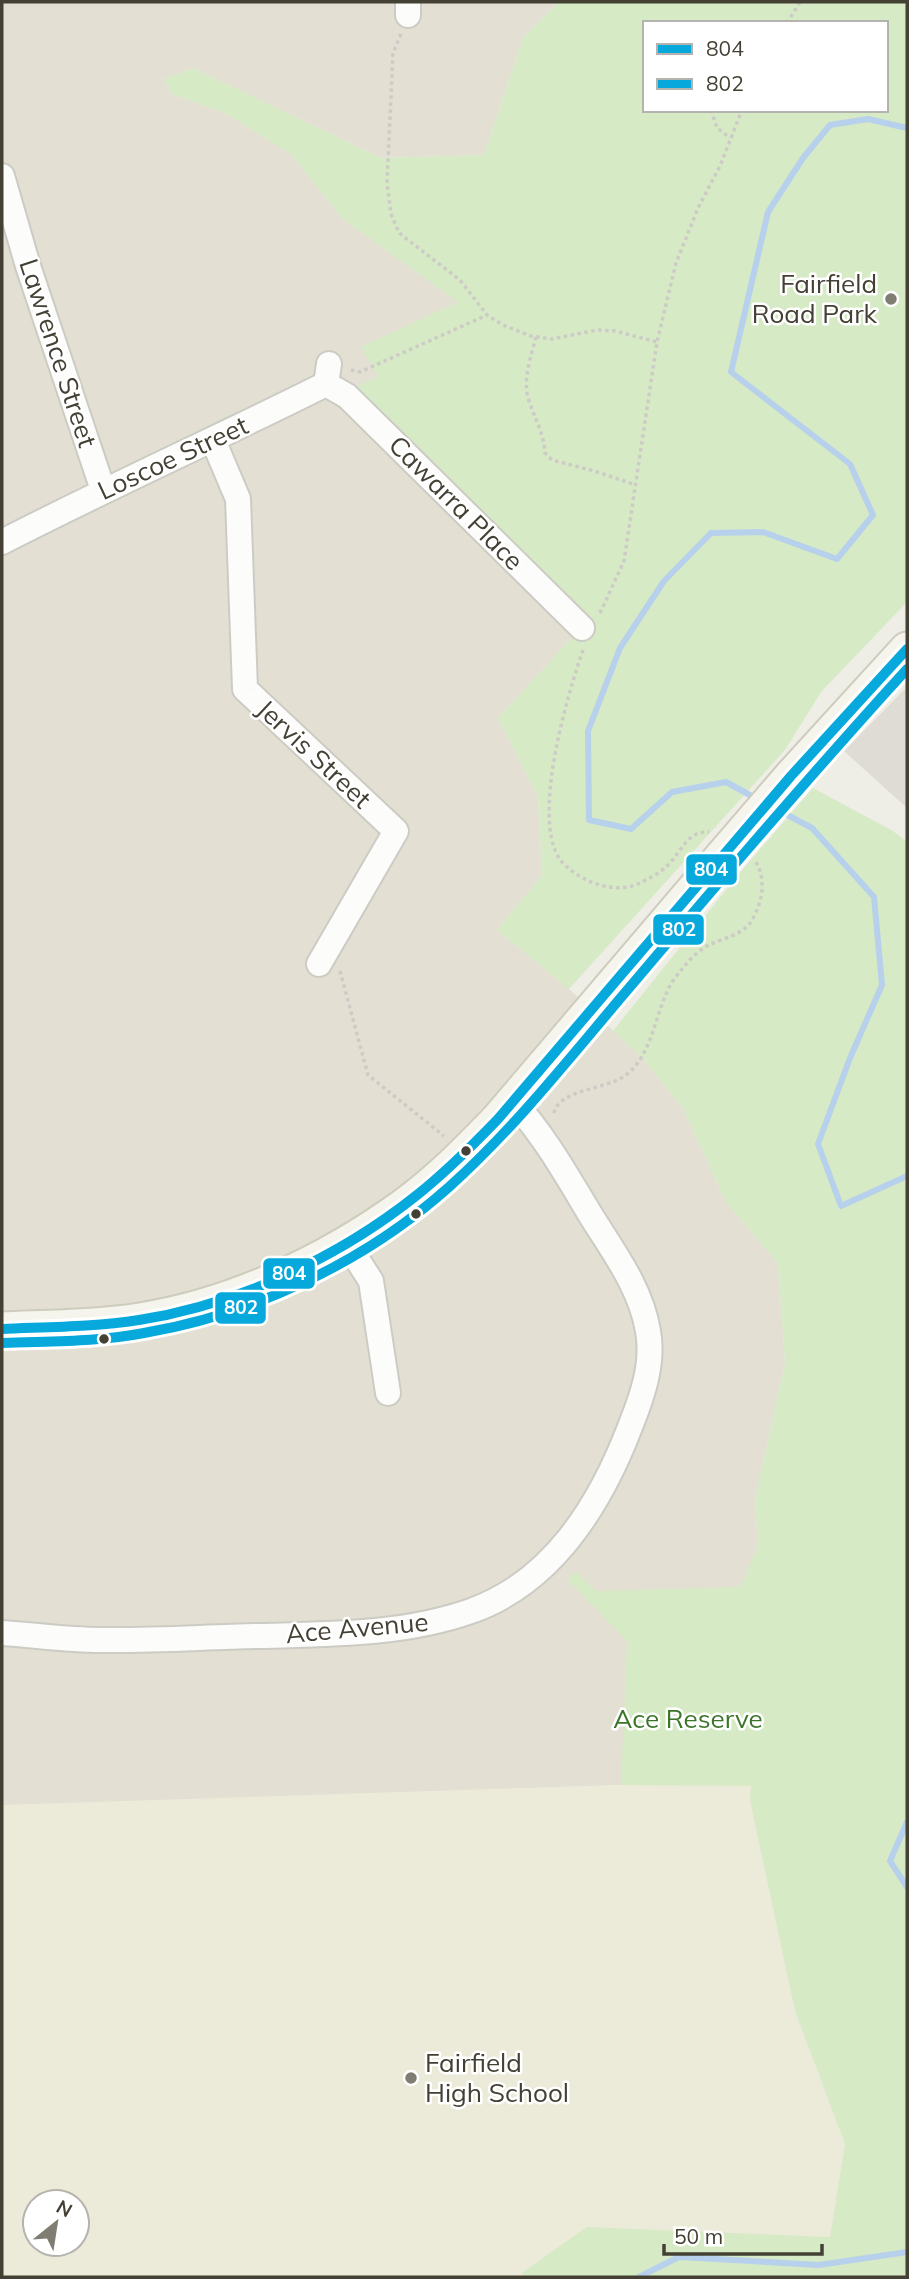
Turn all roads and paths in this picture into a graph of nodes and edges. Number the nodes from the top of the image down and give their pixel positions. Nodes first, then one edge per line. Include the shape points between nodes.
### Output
1 (800, 2) edge
2 (787, 21) edge
3 (398, 40) dead end
4 (712, 112) edge
5 (742, 112) edge
6 (730, 138) junction
7 (2, 176) edge
8 (487, 315) junction
9 (536, 337) junction
10 (657, 342) junction
11 (328, 374) junction
12 (213, 440) junction
13 (637, 486) junction
14 (103, 490) junction
15 (2, 542) edge
16 (586, 628) junction
17 (907, 649) edge
18 (732, 850) junction
19 (332, 942) junction
20 (319, 964) dead end
21 (513, 1101) junction
22 (559, 1123) dead end
23 (449, 1140) dead end
24 (346, 1242) junction
25 (2, 1329) edge
26 (388, 1394) dead end
27 (2, 1633) edge

1 - 2 path
3 - 8 path via 393,53 387,183 391,214 399,233 460,280
4 - 6 path via 718,128
5 - 6 path
6 - 10 path via 676,263
7 - 14 street, Lawrence Street
8 - 9 path
8 - 11 path via 360,372
9 - 10 path via 552,340 597,330
9 - 13 path via 527,375 528,399 545,453 552,460
10 - 13 path
11 - 12 street, Loscoe Street
11 - 16 street, Cawarra Place
12 - 14 street, Loscoe Street
12 - 19 street, Jervis Street via 238,499 245,689 396,831
13 - 16 path via 624,561 613,589
14 - 15 street, Loscoe Street
16 - 18 path via 550,793 552,838 559,859 576,874 614,889 638,884 664,869 696,833 707,831
17 - 18 main road, bridge via 791,776
18 - 21 main road
18 - 22 path via 760,868 759,906 750,924 705,947 685,965 668,989 642,1058 611,1084 556,1104
19 - 20 street, Jervis Street
19 - 23 path via 368,1075
21 - 24 main road via 458,1161 405,1205
21 - 27 street, Ace Avenue via 553,1153 621,1264 636,1291 649,1333 646,1382 619,1457 593,1508 555,1556 491,1603 413,1627 100,1640
24 - 25 main road via 266,1283 183,1311 105,1325
24 - 26 street via 371,1281

